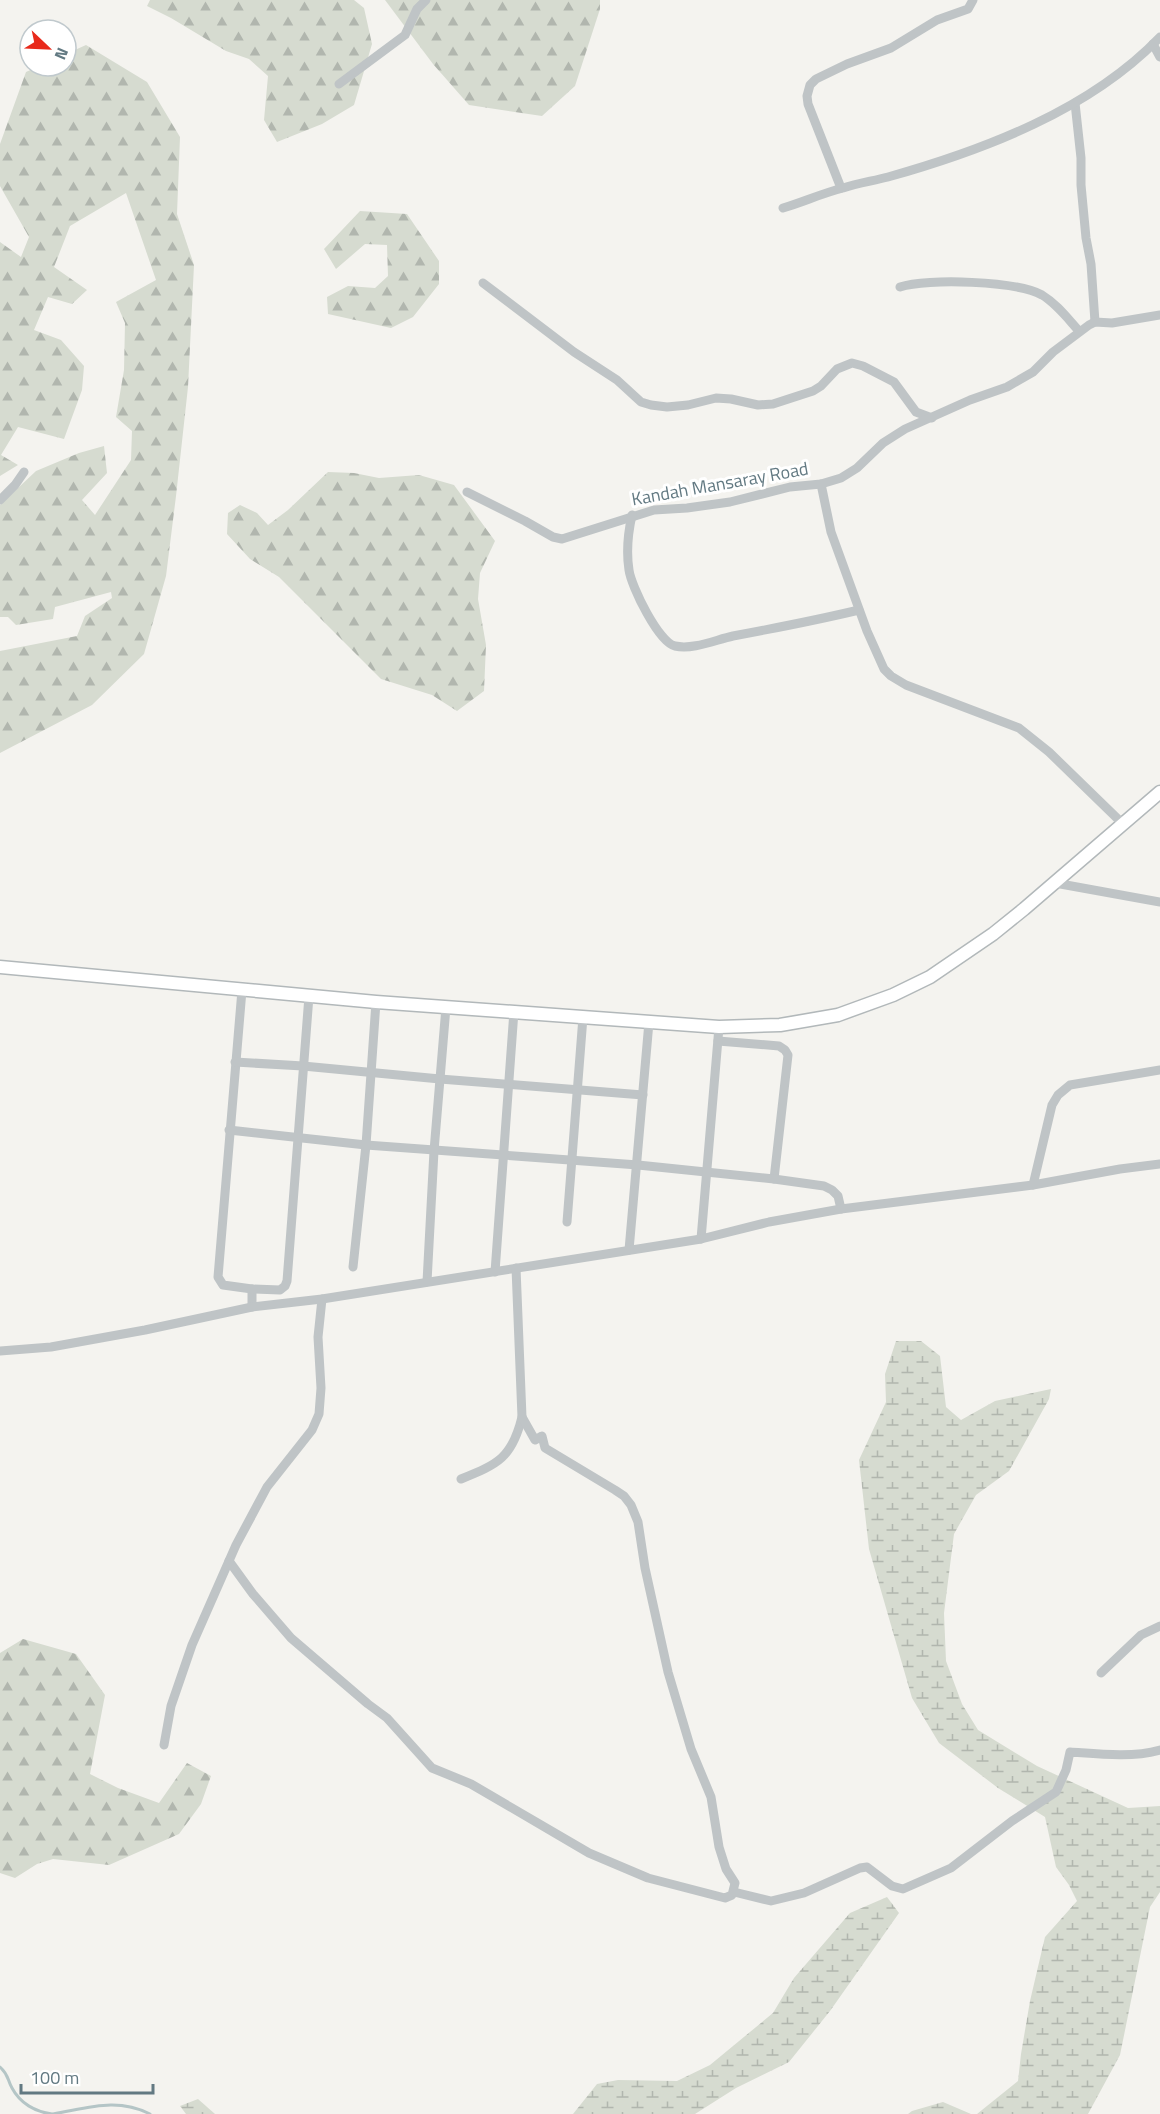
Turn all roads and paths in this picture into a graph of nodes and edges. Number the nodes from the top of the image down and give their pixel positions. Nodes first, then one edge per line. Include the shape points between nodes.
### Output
1 (426, 0) edge
2 (973, 0) edge
3 (1157, 40) edge
4 (1160, 57) edge
5 (339, 84) dead end
6 (1076, 103) junction
7 (841, 188) junction
8 (783, 208) dead end
9 (483, 283) dead end
10 (900, 287) dead end
11 (1160, 315) edge
12 (1095, 322) junction
13 (1079, 332) junction
14 (932, 418) junction
15 (24, 472) dead end
16 (821, 484) junction
17 (467, 492) dead end
18 (0, 500) edge
19 (632, 515) junction
20 (859, 610) junction
21 (1160, 792) edge
22 (1122, 823) junction
23 (1055, 883) junction
24 (1160, 902) edge
25 (0, 967) edge
26 (242, 990) junction
27 (309, 996) junction
28 (376, 1002) junction
29 (446, 1007) junction
30 (514, 1011) junction
31 (583, 1017) junction
32 (649, 1022) junction
33 (719, 1027) junction
34 (718, 1041) junction
35 (235, 1062) junction
36 (303, 1066) junction
37 (1160, 1070) edge
38 (370, 1073) junction
39 (440, 1079) junction
40 (508, 1084) junction
41 (578, 1090) junction
42 (643, 1095) junction
43 (230, 1130) junction
44 (298, 1138) junction
45 (366, 1145) junction
46 (434, 1151) junction
47 (503, 1155) junction
48 (572, 1161) junction
49 (1160, 1164) edge
50 (638, 1165) junction
51 (707, 1172) junction
52 (774, 1179) junction
53 (1033, 1185) junction
54 (841, 1209) junction
55 (567, 1222) dead end
56 (701, 1239) junction
57 (629, 1250) junction
58 (353, 1267) dead end
59 (516, 1268) junction
60 (495, 1272) junction
61 (427, 1282) junction
62 (252, 1289) junction
63 (322, 1299) junction
64 (252, 1307) junction
65 (0, 1352) edge
66 (522, 1417) junction
67 (461, 1479) dead end
68 (229, 1561) junction
69 (1160, 1626) edge
70 (1101, 1673) dead end
71 (164, 1745) dead end
72 (1160, 1750) edge
73 (734, 1892) junction

1 - 5 street via 417,9 405,35
2 - 7 street via 968,9 937,20 891,48 831,71 810,85 808,104
3 - 4 street
3 - 6 street via 1117,76
6 - 7 street via 951,157
6 - 12 street
7 - 8 street
9 - 14 street via 617,380 641,402 667,407 716,398 773,404 813,391 837,369 852,363 894,382 915,411
10 - 13 street via 945,282 1025,289 1043,296 1062,311
11 - 12 street, Kandah Mansaray Road
12 - 13 street, Kandah Mansaray Road
13 - 14 street, Kandah Mansaray Road via 1032,372
14 - 16 street, Kandah Mansaray Road via 883,443 841,478
15 - 18 street
16 - 19 street, Kandah Mansaray Road via 790,487 730,502
16 - 20 street via 831,532
17 - 19 street, Kandah Mansaray Road via 562,539
19 - 20 street via 627,540 629,572 653,623 671,646 694,646
20 - 22 street via 878,657 891,676 1019,728
21 - 22 main road
22 - 23 main road
23 - 24 street
23 - 33 main road via 968,951 930,977 893,995 838,1015 792,1023
25 - 26 main road
26 - 27 main road
26 - 35 street
27 - 28 main road
27 - 36 street
28 - 29 main road
28 - 38 street
29 - 30 main road
29 - 39 street
30 - 31 main road
30 - 40 street
31 - 32 main road
31 - 41 street
32 - 33 main road
32 - 42 street
33 - 34 street
34 - 51 street
34 - 52 street via 779,1046 788,1055
35 - 36 street
35 - 43 street
36 - 38 street
36 - 44 street
37 - 53 street via 1070,1085 1058,1095 1052,1105
38 - 39 street
38 - 45 street
39 - 40 street
39 - 46 street
40 - 41 street
40 - 47 street
41 - 42 street
41 - 48 street
42 - 50 street
43 - 44 street
43 - 62 street via 218,1277 223,1285
44 - 45 street
44 - 62 street via 287,1281 280,1290
45 - 46 street
45 - 58 street
46 - 47 street
46 - 61 street
47 - 48 street
47 - 60 street
48 - 50 street
48 - 55 street
49 - 53 street
50 - 51 street
50 - 57 street
51 - 52 street
51 - 56 street
52 - 54 street via 824,1186 838,1196
53 - 54 street
54 - 56 street
56 - 57 street
57 - 59 street
59 - 60 street
59 - 66 street
60 - 61 street
61 - 63 street
62 - 64 street
63 - 64 street
63 - 68 street via 318,1337 319,1414 312,1430 267,1487
64 - 65 street via 51,1347
66 - 67 street via 517,1435 495,1465
66 - 73 street via 535,1440 542,1436 545,1448 615,1490 631,1505 638,1522 668,1672 691,1749 711,1797 719,1847 735,1883
68 - 71 street via 192,1645 171,1706
68 - 73 street via 291,1638 387,1718 432,1768 471,1784 589,1853 648,1878 725,1898
69 - 70 street via 1141,1635
72 - 73 street via 1147,1754 1070,1752 1056,1792 951,1868 903,1889 867,1868 860,1868 804,1893 771,1901

